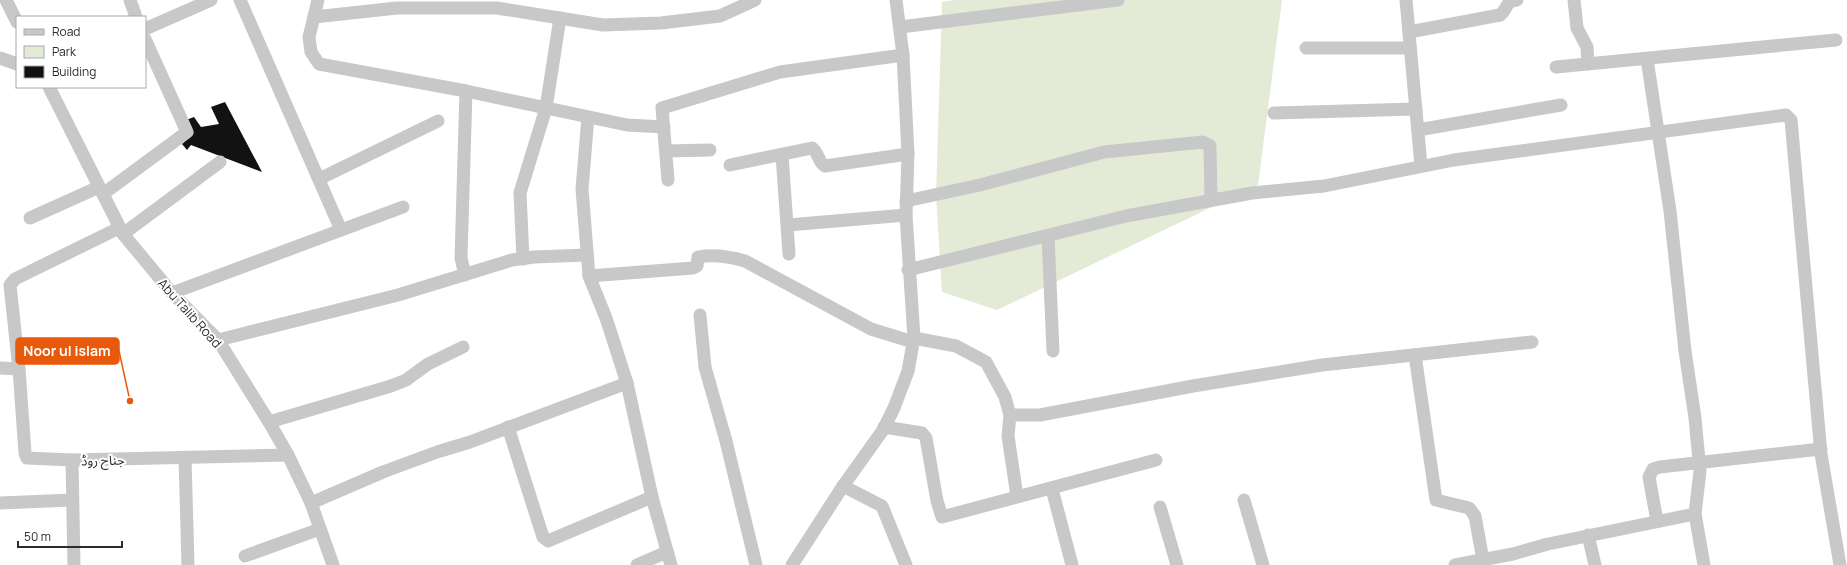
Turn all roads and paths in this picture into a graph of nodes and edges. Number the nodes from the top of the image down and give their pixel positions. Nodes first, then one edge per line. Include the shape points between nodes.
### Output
1 (6, 0) edge
2 (130, 0) edge
3 (211, 0) edge
4 (240, 0) edge
5 (318, 0) edge
6 (755, 0) edge
7 (896, 0) edge
8 (1118, 0) edge
9 (1406, 0) edge
10 (1518, 0) edge
11 (1574, 0) edge
12 (397, 4) edge
13 (136, 16) edge
14 (314, 17) junction
15 (560, 18) junction
16 (16, 20) edge
17 (900, 27) junction
18 (146, 29) edge
19 (1409, 32) junction
20 (1836, 40) dead end
21 (146, 41) edge
22 (1306, 48) dead end
23 (1410, 48) junction
24 (903, 55) junction
25 (0, 58) edge
26 (1647, 59) junction
27 (16, 64) edge
28 (1588, 64) junction
29 (1556, 67) dead end
30 (50, 88) edge
31 (466, 91) junction
32 (1561, 105) dead end
33 (546, 108) junction
34 (1416, 109) junction
35 (1274, 113) dead end
36 (588, 117) junction
37 (438, 121) dead end
38 (664, 127) junction
39 (1418, 130) junction
40 (1658, 133) junction
41 (710, 150) dead end
42 (666, 151) junction
43 (908, 154) junction
44 (782, 155) junction
45 (220, 162) dead end
46 (730, 166) dead end
47 (1421, 166) junction
48 (319, 178) junction
49 (668, 180) dead end
50 (101, 191) junction
51 (906, 200) junction
52 (1211, 200) junction
53 (402, 207) dead end
54 (906, 215) junction
55 (30, 218) dead end
56 (788, 226) junction
57 (341, 230) junction
58 (121, 231) junction
59 (1048, 236) junction
60 (789, 254) dead end
61 (587, 255) junction
62 (522, 259) junction
63 (908, 270) junction
64 (465, 275) junction
65 (589, 276) junction
66 (172, 293) junction
67 (700, 315) dead end
68 (218, 340) junction
69 (914, 340) junction
70 (1532, 342) dead end
71 (463, 347) dead end
72 (1053, 351) dead end
73 (1415, 355) junction
74 (0, 368) edge
75 (19, 369) junction
76 (626, 383) junction
77 (1010, 415) junction
78 (269, 422) junction
79 (508, 427) junction
80 (884, 427) junction
81 (1821, 449) junction
82 (288, 455) junction
83 (185, 458) junction
84 (72, 460) junction
85 (1156, 460) dead end
86 (1699, 462) junction
87 (843, 486) junction
88 (1052, 489) junction
89 (1017, 496) junction
90 (652, 497) junction
91 (72, 500) junction
92 (1244, 500) dead end
93 (0, 503) edge
94 (311, 503) junction
95 (1160, 507) dead end
96 (1695, 514) junction
97 (1657, 521) junction
98 (320, 529) junction
99 (1588, 535) junction
100 (667, 552) junction
101 (245, 556) dead end
102 (1514, 559) edge
103 (1483, 560) junction
104 (74, 565) edge
105 (188, 565) edge
106 (333, 565) edge
107 (638, 565) edge
108 (671, 565) edge
109 (756, 565) edge
110 (792, 565) edge
111 (906, 565) edge
112 (1072, 565) edge
113 (1177, 565) edge
114 (1263, 565) edge
115 (1455, 565) edge
116 (1595, 565) edge
117 (1704, 565) edge
118 (1840, 565) edge

1 - 16 street
2 - 13 street
3 - 18 street
4 - 48 street
5 - 14 street
6 - 15 street via 720,16 661,23 603,25
7 - 17 street
8 - 17 street
9 - 19 street
10 - 19 street via 1510,1 1500,15
11 - 28 street via 1577,28 1587,48
12 - 14 street
12 - 15 street via 497,8
14 - 31 street via 309,37 311,52 319,64
15 - 33 street
17 - 24 street
19 - 23 street
20 - 26 street
21 - 50 street via 187,132
22 - 23 street
23 - 34 street
24 - 38 street via 780,72 750,80 662,108
24 - 43 street
25 - 27 street
26 - 28 street
26 - 40 street
28 - 29 street
30 - 50 street, Abu Talib Road
31 - 33 street
31 - 64 street via 461,258
32 - 39 street
33 - 36 street
33 - 62 street via 520,193
34 - 35 street
34 - 39 street
36 - 38 street via 627,125
36 - 61 street via 582,189
37 - 48 street
38 - 42 street
39 - 47 street
40 - 47 street
40 - 81 street via 1786,115 1791,120
40 - 86 street via 1670,211
41 - 42 street
42 - 49 street
43 - 44 street via 825,166 821,164 816,151 812,148
43 - 51 street
44 - 46 street
44 - 56 street
45 - 58 street
47 - 52 street via 1324,186
48 - 57 street
50 - 55 street
50 - 58 street, Abu Talib Road
51 - 52 street via 980,185 1104,152 1203,142 1210,146
51 - 54 street
52 - 59 street via 1142,212
53 - 57 street
54 - 56 street
54 - 63 street
56 - 60 street
57 - 66 street
58 - 66 street, Abu Talib Road
58 - 75 street via 21,276 10,285
59 - 63 street
59 - 72 street
61 - 62 street
61 - 65 street
62 - 64 street
63 - 69 street
64 - 68 street via 398,295
65 - 69 street via 693,268 698,266 698,257 706,255 737,259 870,329
65 - 76 street via 606,318
66 - 68 street, Abu Talib Road
67 - 109 street via 705,367
68 - 78 street, Abu Talib Road
69 - 77 street via 956,346 986,362 1005,397
69 - 80 street via 908,372
70 - 73 street
71 - 78 street via 391,386
73 - 77 street via 1322,365 1040,415
73 - 103 street via 1436,500 1469,508 1475,516
74 - 75 street
75 - 84 street, جناح روڈ via 25,453 28,458
76 - 79 street
76 - 90 street
77 - 89 street via 1008,436
78 - 82 street, Abu Talib Road
79 - 90 street via 543,537 548,541
79 - 94 street via 383,472
80 - 87 street
80 - 89 street via 922,433 926,438 942,517
81 - 86 street
81 - 118 street
82 - 83 street, جناح روڈ
82 - 94 street, Abu Talib Road
83 - 84 street, جناح روڈ
83 - 105 street
84 - 91 street
85 - 88 street
86 - 96 street
86 - 97 street via 1653,469 1649,477
87 - 110 street
87 - 111 street via 882,506
88 - 89 street
88 - 112 street
90 - 100 street
91 - 93 street
91 - 104 street
92 - 114 street
94 - 98 street, Abu Talib Road
95 - 113 street
96 - 97 street
96 - 117 street
97 - 99 street
98 - 101 street
98 - 106 street, Abu Talib Road
99 - 102 street via 1548,544
99 - 116 street
100 - 107 street
100 - 108 street
102 - 103 street
103 - 115 street

